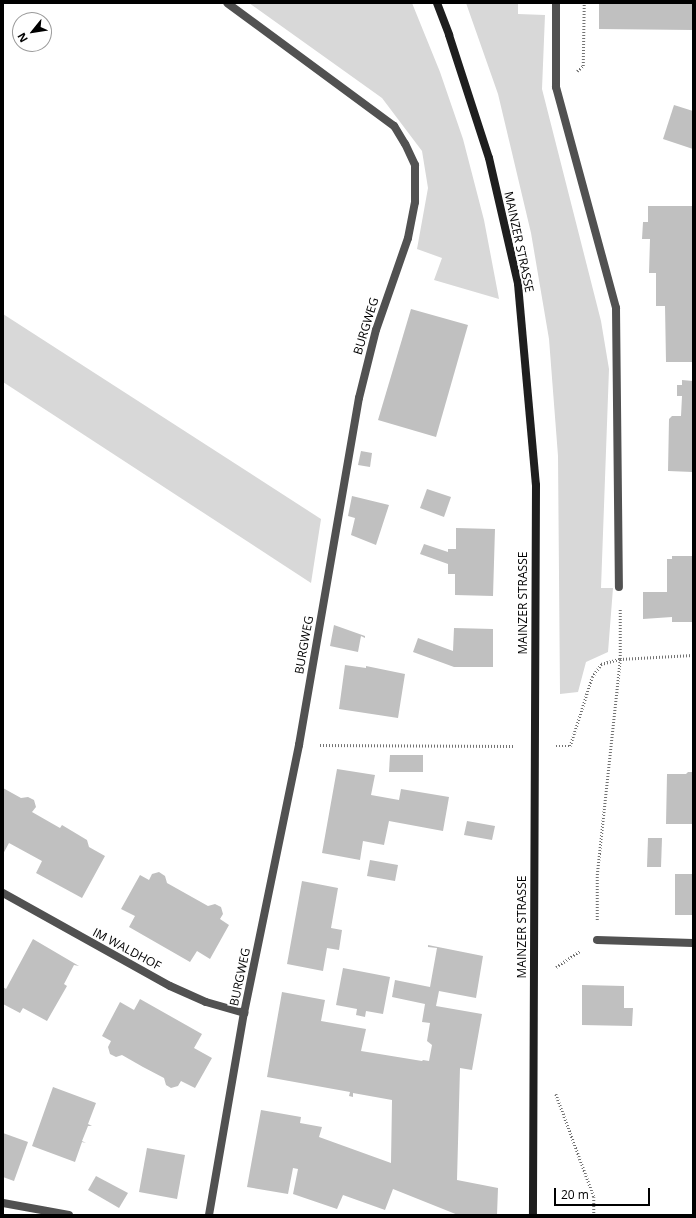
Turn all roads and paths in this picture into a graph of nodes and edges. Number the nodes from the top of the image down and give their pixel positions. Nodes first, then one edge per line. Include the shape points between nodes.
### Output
1 (226, 3) edge
2 (437, 3) edge
3 (556, 3) edge
4 (619, 587) joint
5 (693, 655) edge
6 (620, 659) junction
7 (299, 745) junction
8 (534, 746) junction
9 (3, 892) edge
10 (597, 940) junction
11 (693, 943) edge
12 (556, 974) dead end
13 (244, 1013) junction
14 (556, 1087) dead end
15 (3, 1203) edge
16 (69, 1215) edge
17 (209, 1215) edge
18 (533, 1215) edge
19 (594, 1215) edge

1 - 7 street, BURGWEG via 394,126 415,166 415,202 408,238 376,330 359,398
2 - 8 main road, MAINZER STRASSE via 489,158 518,284 536,485
3 - 4 street via 556,87 616,308
4 - 6 path
5 - 6 path
6 - 8 path via 601,664 592,676 570,746
6 - 10 path via 597,875
7 - 8 path
7 - 13 street, BURGWEG
8 - 18 main road, MAINZER STRASSE
9 - 13 street, IM WALDHOF via 170,986 206,1002
10 - 11 street
10 - 12 path via 556,966
13 - 17 street, BURGWEG
14 - 19 path via 556,1095 594,1197
15 - 16 street

